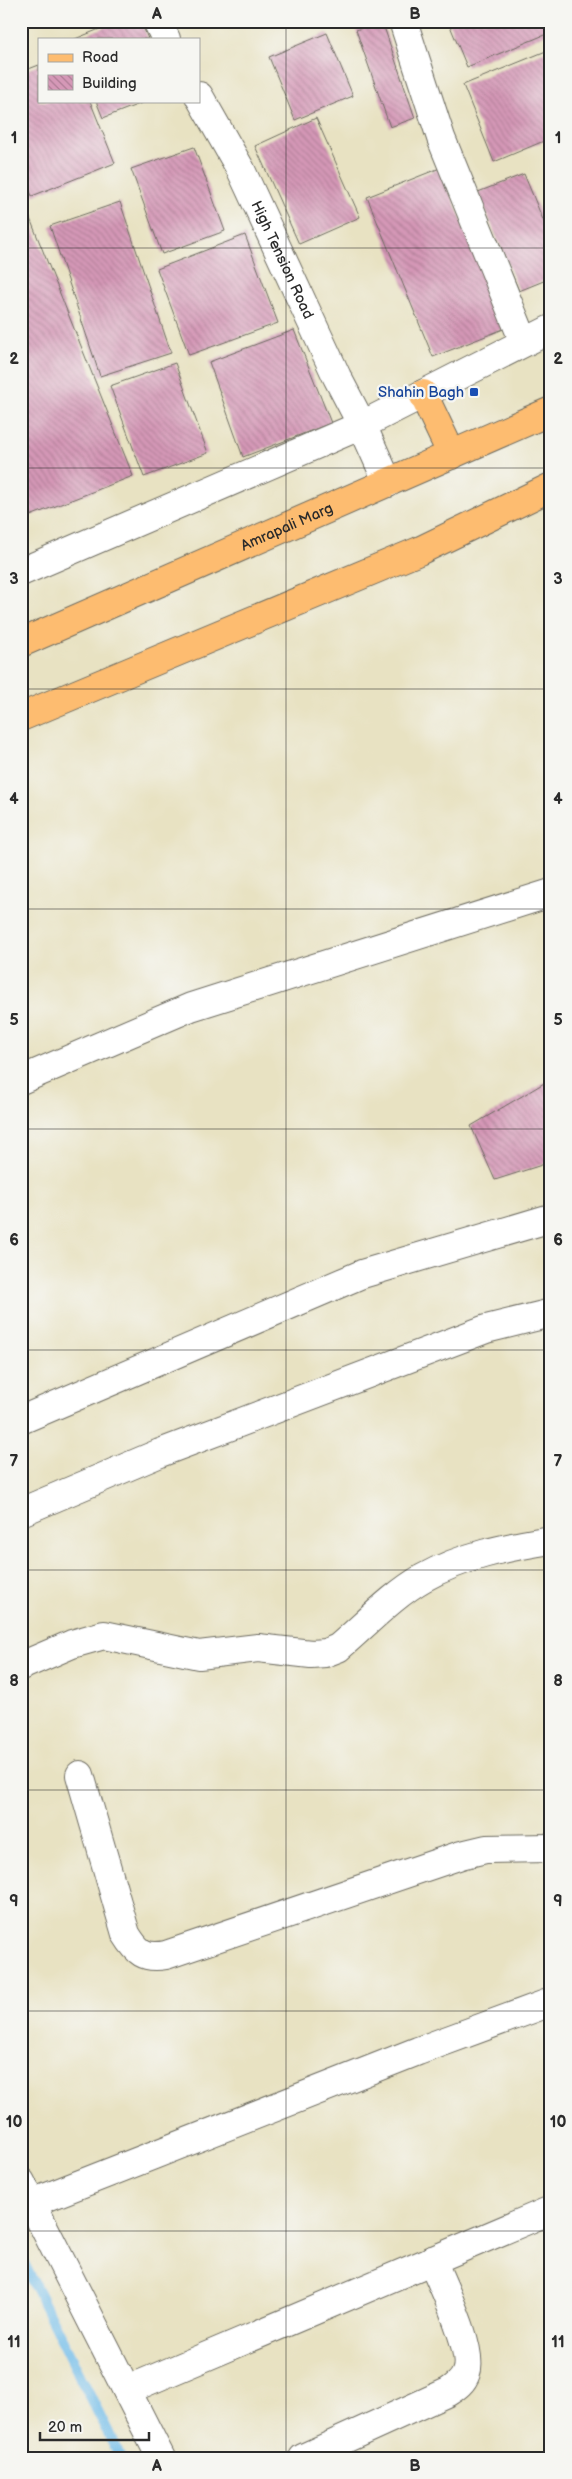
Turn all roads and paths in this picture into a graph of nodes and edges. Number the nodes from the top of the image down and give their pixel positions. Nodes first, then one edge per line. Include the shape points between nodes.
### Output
1 (157, 21) edge
2 (403, 21) edge
3 (166, 38) edge
4 (200, 98) edge
5 (551, 329) edge
6 (524, 342) junction
7 (423, 394) junction
8 (551, 411) edge
9 (362, 425) junction
10 (452, 455) junction
11 (388, 483) junction
12 (551, 487) edge
13 (23, 566) edge
14 (21, 642) edge
15 (21, 717) edge
16 (551, 893) edge
17 (21, 1080) edge
18 (551, 1218) edge
19 (551, 1313) edge
20 (21, 1420) edge
21 (21, 1512) edge
22 (551, 1540) edge
23 (21, 1666) edge
24 (80, 1775) dead end
25 (551, 1848) edge
26 (551, 2002) edge
27 (26, 2192) edge
28 (551, 2210) edge
29 (432, 2260) junction
30 (127, 2390) junction
31 (161, 2458) edge
32 (303, 2458) edge

1 - 3 street
2 - 6 street via 442,138
4 - 9 street, High Tension Road via 240,170
5 - 6 street
6 - 7 street
7 - 9 street
7 - 10 main road
8 - 10 main road, Amrapali Marg
9 - 11 street, High Tension Road
9 - 13 street
10 - 11 main road, Amrapali Marg
11 - 14 main road, Amrapali Marg
12 - 15 main road via 419,551
16 - 17 street via 191,1007
18 - 20 street via 362,1274
19 - 21 street via 477,1333 160,1454
22 - 23 street via 518,1545 456,1562 422,1579 338,1648 325,1653 258,1648 199,1655 104,1635 72,1644
24 - 25 street via 126,1934 133,1946 153,1958 461,1855 486,1849
26 - 27 street
27 - 30 street
28 - 29 street
29 - 30 street
29 - 32 street via 467,2351 469,2360 460,2384
30 - 31 street

